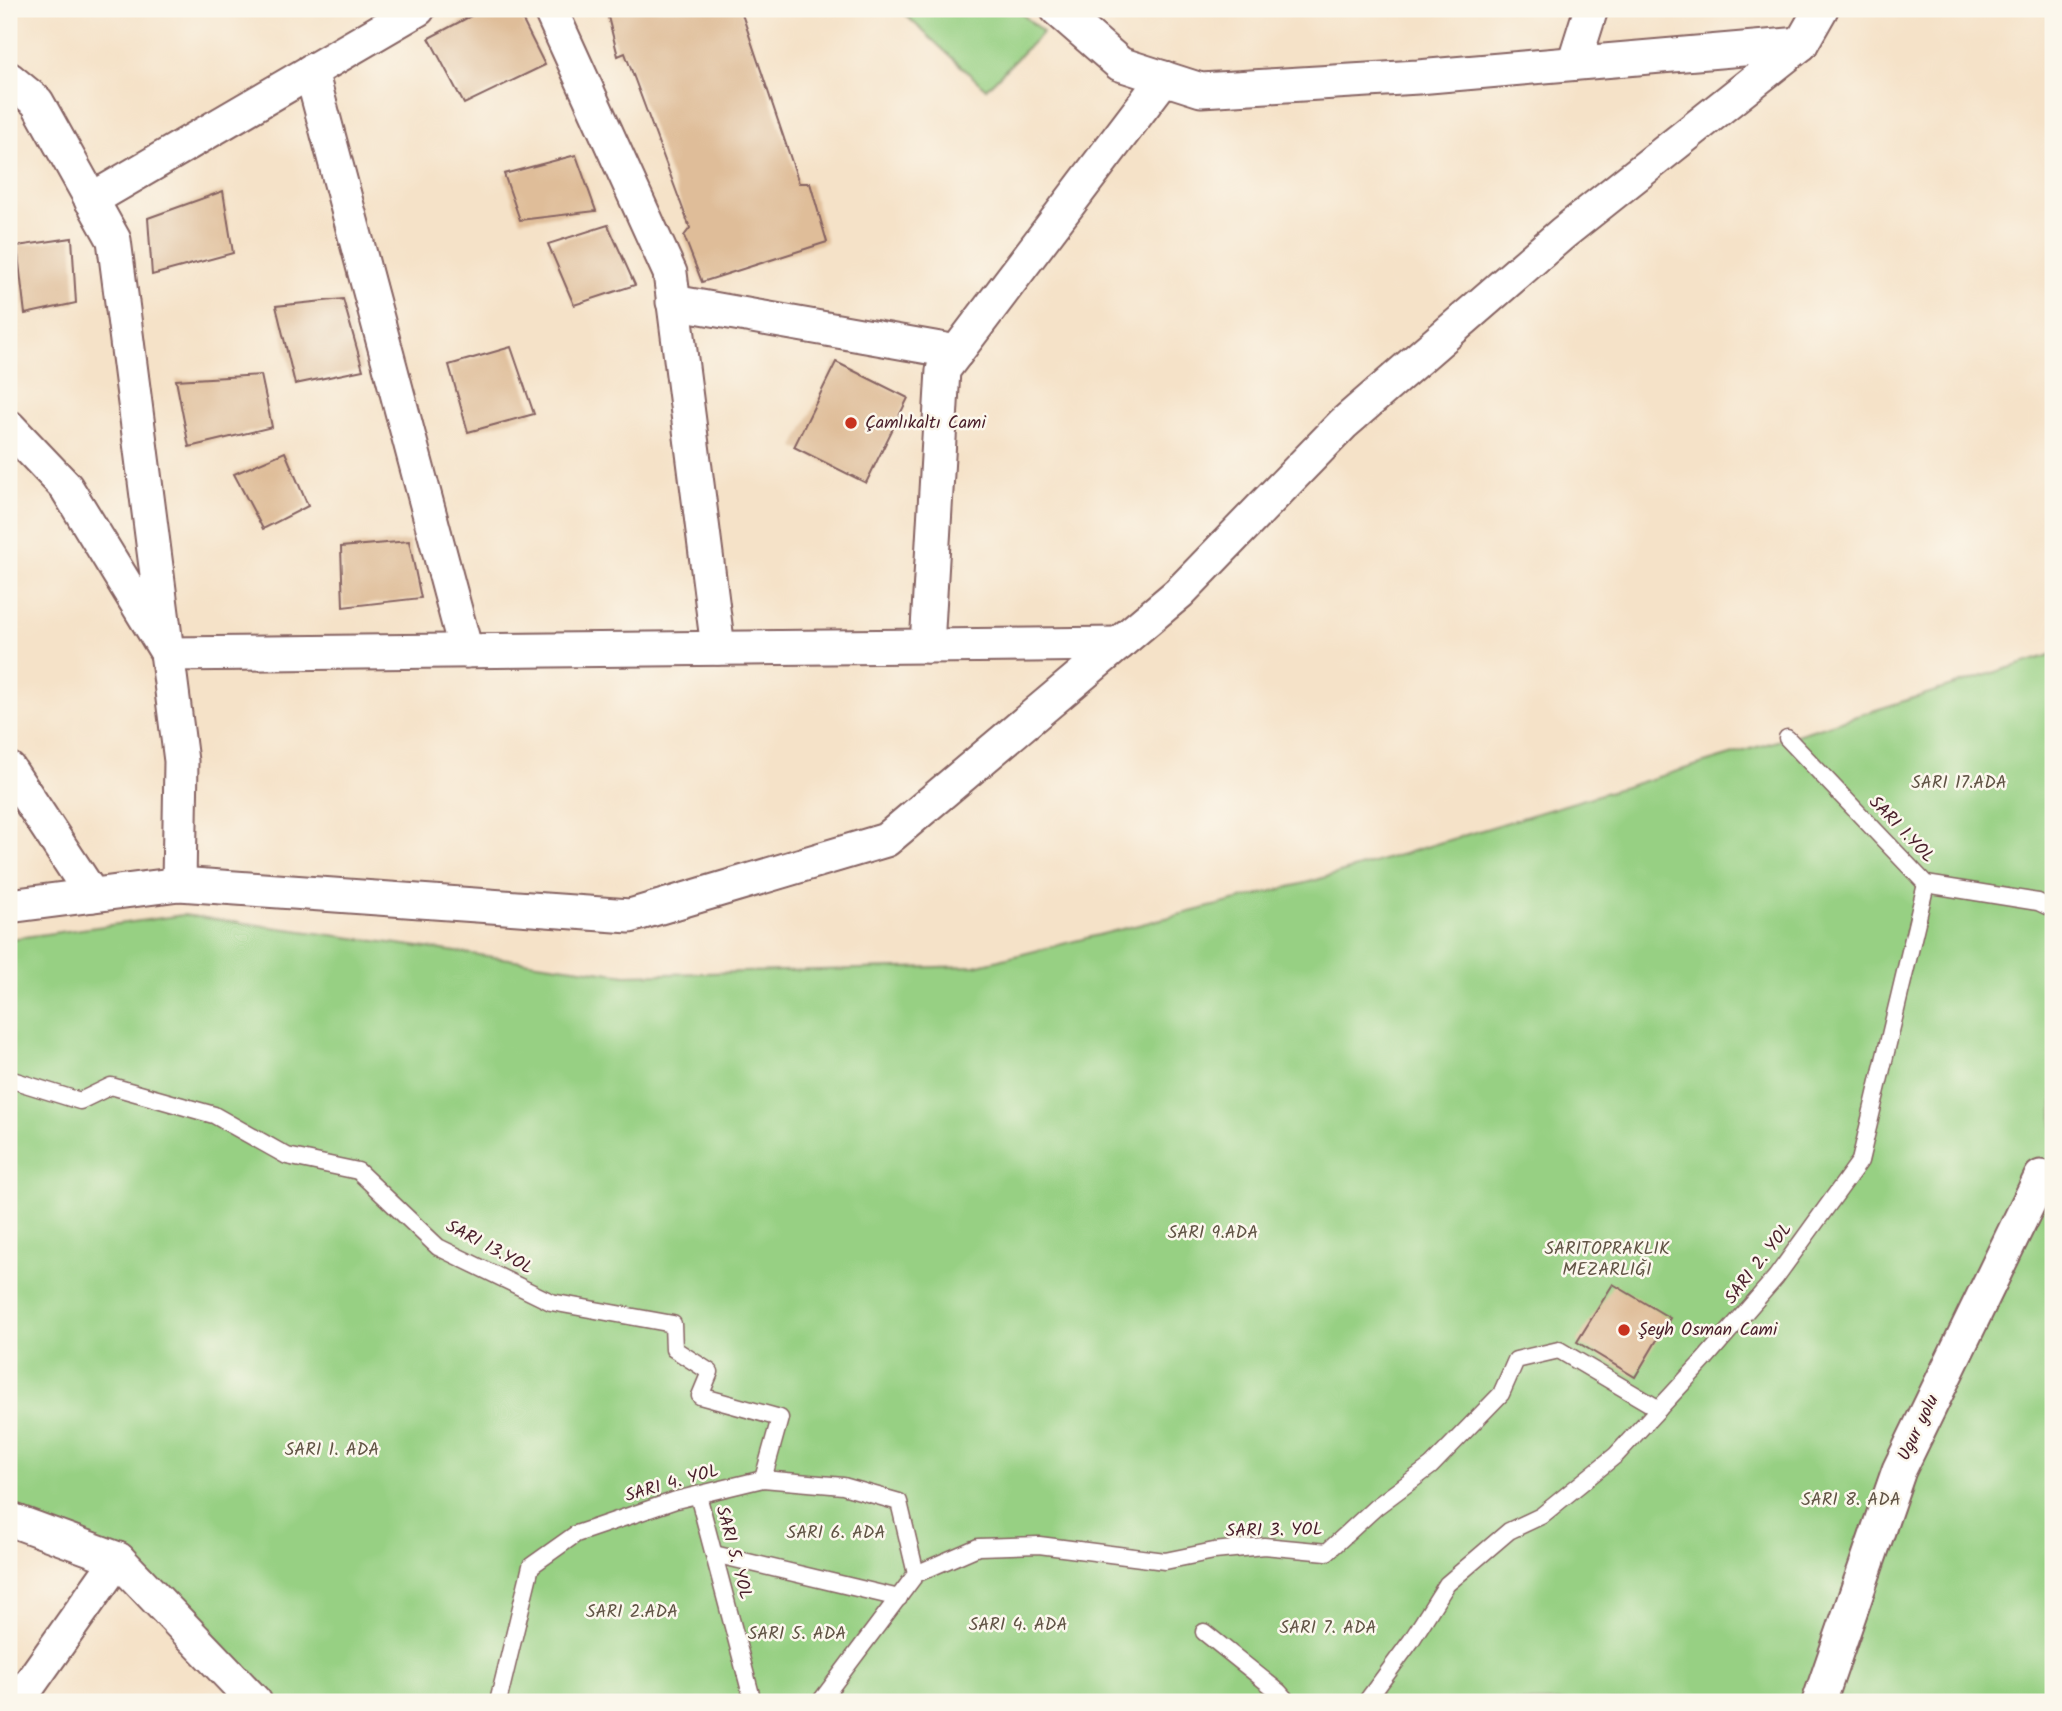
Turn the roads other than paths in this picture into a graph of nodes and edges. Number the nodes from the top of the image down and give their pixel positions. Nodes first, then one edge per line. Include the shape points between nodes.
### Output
1 (418, 9) edge
2 (550, 9) edge
3 (1056, 9) edge
4 (1591, 9) edge
5 (1821, 9) edge
6 (1801, 44) junction
7 (1574, 64) junction
8 (311, 71) junction
9 (1164, 78) junction
10 (9, 79) edge
11 (91, 200) junction
12 (673, 302) junction
13 (957, 352) junction
14 (9, 427) edge
15 (1119, 644) junction
16 (927, 646) junction
17 (718, 648) junction
18 (466, 651) junction
19 (168, 654) junction
20 (1787, 738) dead end
21 (9, 769) edge
22 (179, 884) junction
23 (1926, 884) junction
24 (92, 895) junction
25 (9, 906) edge
26 (2053, 909) edge
27 (9, 1079) edge
28 (2053, 1181) edge
29 (1659, 1409) junction
30 (763, 1479) junction
31 (698, 1495) junction
32 (9, 1519) edge
33 (713, 1554) junction
34 (118, 1559) junction
35 (916, 1574) junction
36 (899, 1598) junction
37 (1204, 1632) dead end
38 (18, 1702) edge
39 (256, 1702) edge
40 (498, 1702) edge
41 (753, 1702) edge
42 (820, 1702) edge
43 (1288, 1702) edge
44 (1366, 1702) edge
45 (1819, 1702) edge

1 - 8 street
2 - 12 street via 670,273
3 - 9 street via 1120,64
4 - 7 street
5 - 6 street
6 - 7 street
6 - 15 street via 1563,233 1353,415 1179,593
7 - 9 street via 1201,90
8 - 11 street
8 - 18 street
9 - 13 street
10 - 11 street via 37,102
11 - 19 street via 114,240
12 - 13 street
12 - 17 street
13 - 16 street via 943,370
14 - 19 street via 66,487
15 - 16 street
15 - 22 street via 886,840 630,916
16 - 17 street
17 - 18 street
18 - 19 street
19 - 22 street via 181,761
20 - 23 lane, SARI 1.YOL
21 - 24 street
22 - 24 street
23 - 26 lane, SARI 1.YOL via 2038,902
23 - 29 lane, SARI 2. YOL via 1860,1161 1776,1277
24 - 25 street
27 - 30 lane, SARI 13.YOL via 80,1101 111,1086 214,1115 287,1156 358,1171 438,1247 551,1301 673,1324 674,1349 710,1371 700,1396 779,1418
28 - 45 street, Ugur yolu via 2041,1177 1899,1470
29 - 35 lane, SARI 3. YOL via 1559,1350 1516,1360 1501,1394 1431,1466 1327,1552 1264,1546 1165,1561 1039,1545 978,1547
29 - 44 lane, SARI 2. YOL via 1616,1455 1541,1516 1509,1531 1447,1584
30 - 31 lane, SARI 4. YOL
30 - 35 lane, SARI 4. YOL via 843,1486 899,1502
31 - 33 lane, SARI 5. YOL
31 - 40 lane, SARI 4. YOL via 576,1534 531,1566
32 - 34 street
33 - 36 lane
33 - 41 lane, SARI 5. YOL
34 - 38 street
34 - 39 street
35 - 36 lane
36 - 42 lane
37 - 43 lane

